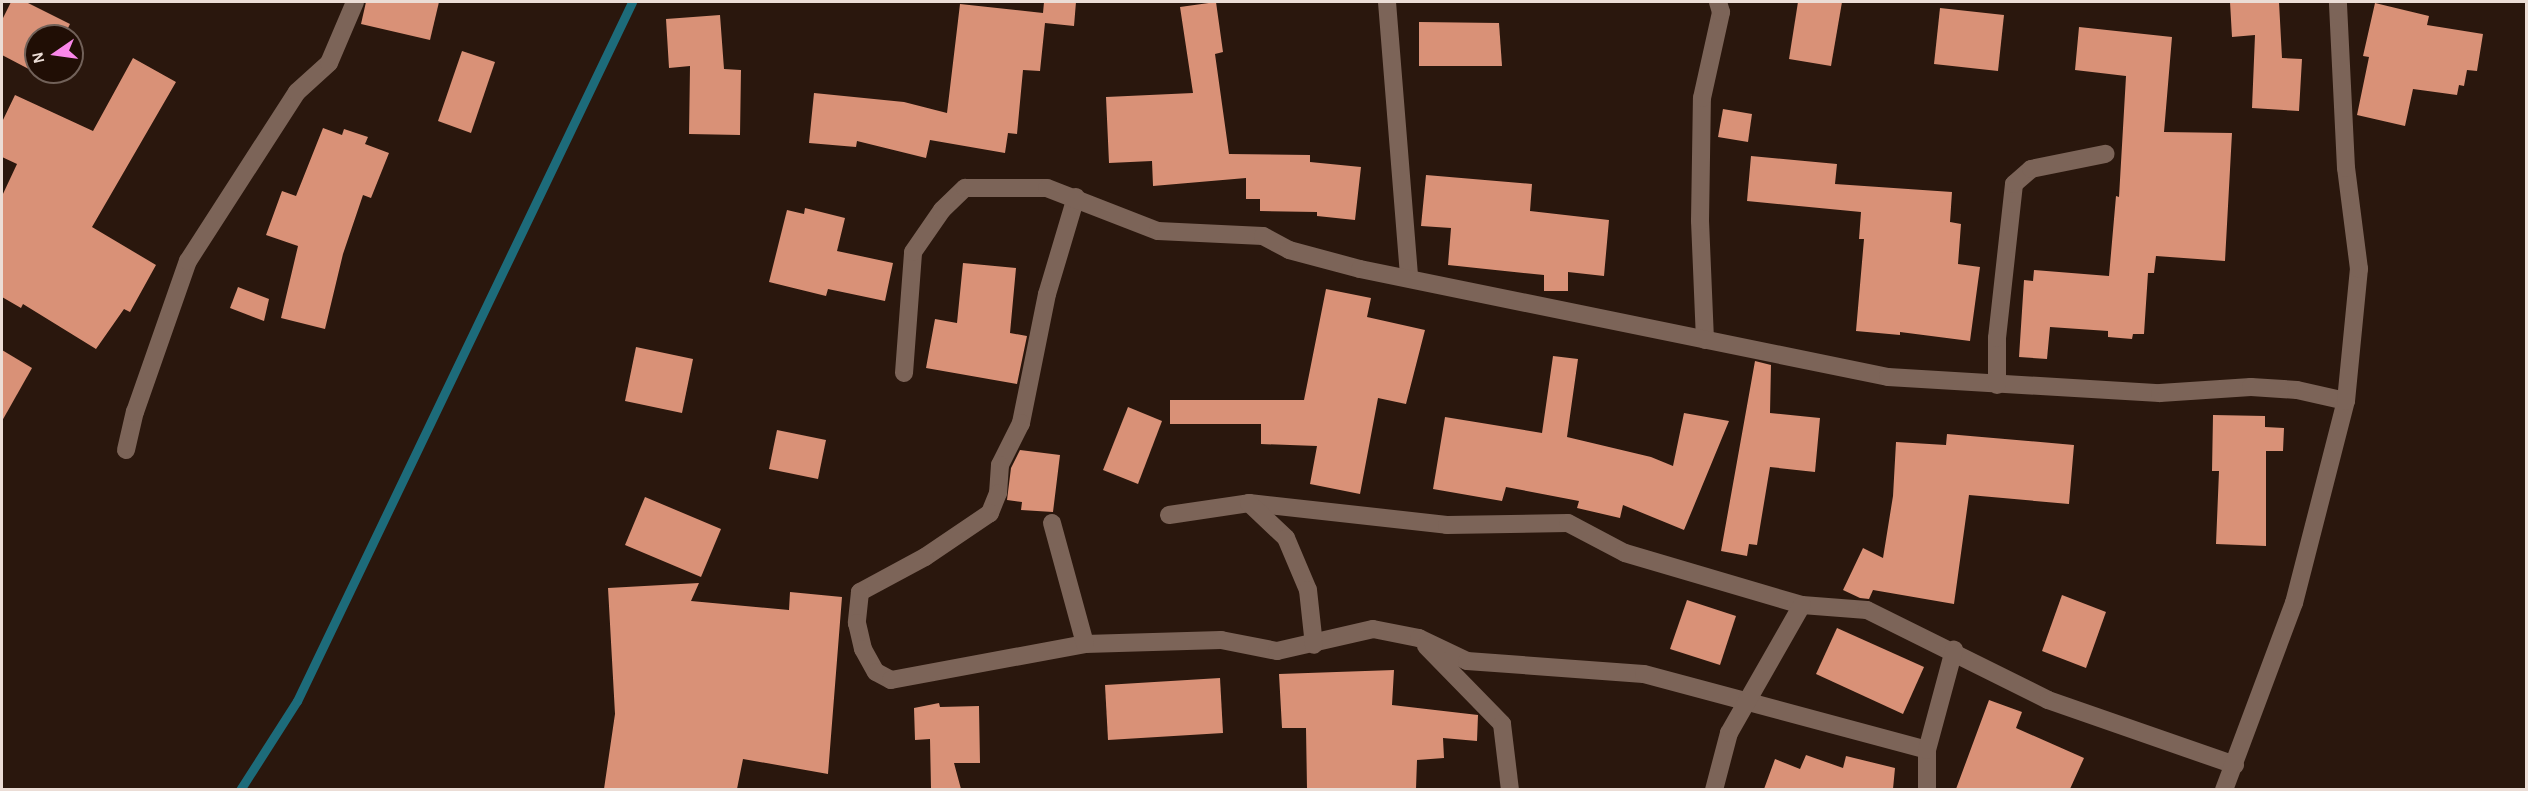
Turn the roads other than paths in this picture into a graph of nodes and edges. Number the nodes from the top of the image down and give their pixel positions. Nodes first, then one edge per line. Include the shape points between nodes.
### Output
1 (355, 2) edge
2 (1387, 2) edge
3 (1718, 2) edge
4 (2338, 2) edge
5 (2105, 154) dead end
6 (1076, 197) junction
7 (1409, 278) junction
8 (1705, 340) junction
9 (904, 373) dead end
10 (1997, 385) junction
11 (2346, 401) junction
12 (126, 450) dead end
13 (1249, 503) junction
14 (1169, 515) dead end
15 (1052, 523) dead end
16 (1802, 605) junction
17 (1419, 638) junction
18 (1085, 644) junction
19 (1314, 645) junction
20 (1954, 650) junction
21 (1744, 701) junction
22 (1927, 750) junction
23 (2235, 765) junction
24 (1510, 789) edge
25 (1714, 789) edge
26 (1927, 789) edge
27 (2224, 789) edge

1 - 12 street via 328,63 297,92 188,261 135,412
2 - 7 street
3 - 8 street via 1721,12 1702,98 1700,221
4 - 11 street via 2346,168 2359,269
5 - 10 street via 2031,169 2014,184 1996,338
6 - 7 street via 1158,231 1263,236 1289,250
6 - 9 street via 1047,188 965,188 942,210 913,252
6 - 18 street via 1047,294 1021,423 1000,465 998,493 990,513 925,557 860,592 857,623 863,650 876,672 891,680
7 - 8 street
8 - 10 street via 1888,377
10 - 11 street via 2160,393 2251,387 2297,390
11 - 23 street via 2294,603
13 - 14 street
13 - 16 street via 1447,525 1568,523 1625,553
13 - 19 street via 1286,538 1308,590
15 - 18 street
16 - 20 street via 1867,610
16 - 21 street
17 - 19 street via 1373,630
17 - 21 street via 1467,661 1644,674
17 - 24 street via 1502,724
18 - 19 street via 1221,640 1277,651
20 - 22 street
20 - 23 street via 2048,700
21 - 22 street
21 - 25 street via 1729,733
22 - 26 street
23 - 27 street

